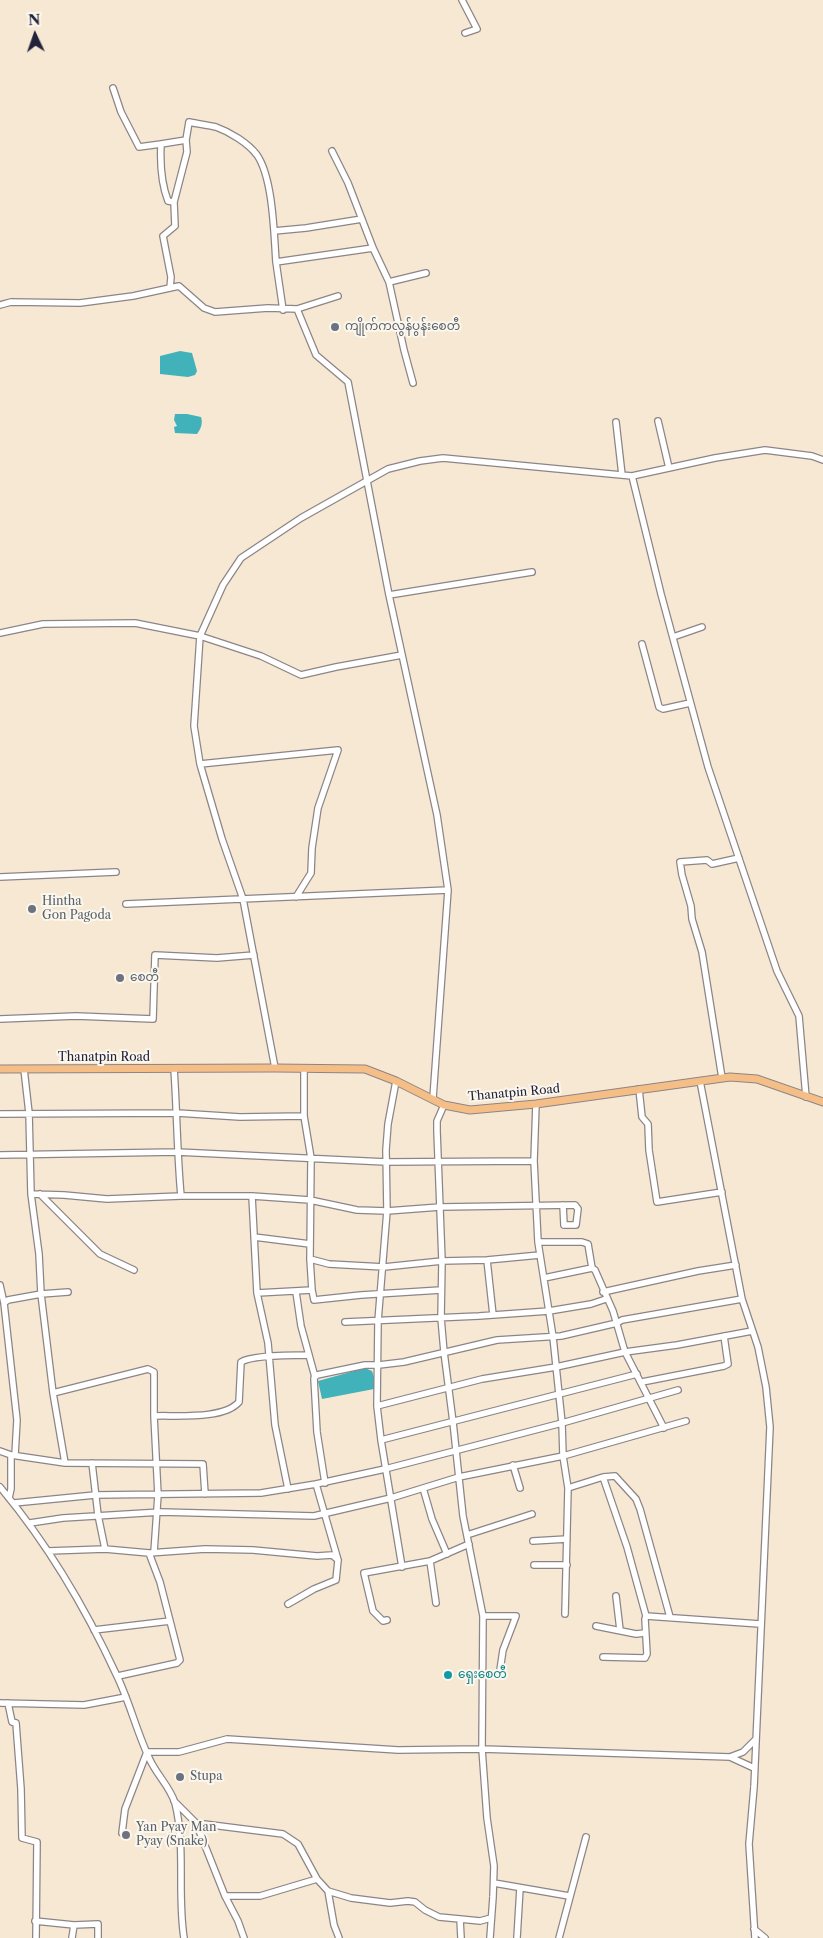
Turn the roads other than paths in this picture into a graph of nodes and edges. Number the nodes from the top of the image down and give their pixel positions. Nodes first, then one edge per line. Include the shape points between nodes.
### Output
1 (462, 0) edge
2 (465, 32) dead end
3 (113, 88) dead end
4 (186, 140) junction
5 (160, 144) junction
6 (332, 151) dead end
7 (174, 202) junction
8 (362, 219) junction
9 (274, 231) junction
10 (373, 248) junction
11 (276, 262) junction
12 (426, 273) dead end
13 (389, 282) junction
14 (170, 288) junction
15 (338, 296) dead end
16 (0, 304) edge
17 (284, 310) junction
18 (297, 310) junction
19 (413, 383) dead end
20 (658, 421) dead end
21 (616, 422) dead end
22 (823, 460) edge
23 (669, 468) junction
24 (622, 474) junction
25 (632, 476) junction
26 (366, 482) junction
27 (532, 572) dead end
28 (389, 595) junction
29 (702, 627) dead end
30 (0, 633) edge
31 (200, 636) junction
32 (673, 637) junction
33 (642, 644) dead end
34 (402, 655) junction
35 (690, 703) junction
36 (200, 764) junction
37 (739, 858) junction
38 (116, 872) dead end
39 (0, 877) edge
40 (448, 890) junction
41 (296, 897) junction
42 (243, 899) junction
43 (126, 904) dead end
44 (254, 955) junction
45 (0, 1019) edge
46 (275, 1068) junction
47 (304, 1068) junction
48 (24, 1069) junction
49 (174, 1069) junction
50 (0, 1070) edge
51 (722, 1078) junction
52 (396, 1081) junction
53 (700, 1081) junction
54 (639, 1089) junction
55 (806, 1096) junction
56 (433, 1098) junction
57 (823, 1102) edge
58 (536, 1104) junction
59 (444, 1105) junction
60 (29, 1113) junction
61 (177, 1113) junction
62 (0, 1114) edge
63 (304, 1116) junction
64 (177, 1152) junction
65 (30, 1154) junction
66 (0, 1155) edge
67 (311, 1158) junction
68 (438, 1161) junction
69 (534, 1161) junction
70 (386, 1162) junction
71 (722, 1192) junction
72 (31, 1194) junction
73 (40, 1194) junction
74 (181, 1196) junction
75 (252, 1196) junction
76 (310, 1200) junction
77 (536, 1205) junction
78 (562, 1205) dead end
79 (440, 1207) junction
80 (387, 1211) junction
81 (254, 1237) junction
82 (538, 1242) junction
83 (310, 1244) junction
84 (540, 1255) junction
85 (310, 1259) junction
86 (487, 1260) junction
87 (442, 1261) junction
88 (736, 1265) junction
89 (384, 1267) junction
90 (592, 1268) junction
91 (134, 1270) dead end
92 (544, 1278) junction
93 (0, 1285) edge
94 (312, 1290) junction
95 (441, 1290) junction
96 (68, 1292) dead end
97 (296, 1292) junction
98 (603, 1292) junction
99 (257, 1293) junction
100 (41, 1294) junction
101 (381, 1294) junction
102 (606, 1299) junction
103 (742, 1299) junction
104 (4, 1303) junction
105 (549, 1311) junction
106 (493, 1315) junction
107 (441, 1318) junction
108 (378, 1321) junction
109 (345, 1322) dead end
110 (617, 1323) junction
111 (752, 1331) junction
112 (724, 1336) junction
113 (553, 1337) junction
114 (444, 1352) junction
115 (625, 1352) junction
116 (308, 1355) junction
117 (269, 1357) junction
118 (379, 1365) junction
119 (556, 1367) junction
120 (637, 1374) junction
121 (314, 1377) junction
122 (642, 1382) junction
123 (449, 1387) junction
124 (678, 1390) dead end
125 (54, 1392) junction
126 (559, 1396) junction
127 (651, 1400) junction
128 (377, 1406) junction
129 (154, 1416) junction
130 (686, 1420) dead end
131 (453, 1422) junction
132 (562, 1423) junction
133 (664, 1428) junction
134 (381, 1440) junction
135 (455, 1450) junction
136 (0, 1451) edge
137 (13, 1455) junction
138 (563, 1456) junction
139 (66, 1462) junction
140 (92, 1463) junction
141 (156, 1464) junction
142 (513, 1465) junction
143 (386, 1469) junction
144 (459, 1477) junction
145 (603, 1477) junction
146 (325, 1483) junction
147 (316, 1484) junction
148 (0, 1487) edge
149 (288, 1488) junction
150 (423, 1488) junction
151 (520, 1488) dead end
152 (568, 1488) junction
153 (205, 1494) junction
154 (95, 1495) junction
155 (158, 1495) junction
156 (391, 1498) junction
157 (12, 1501) junction
158 (155, 1512) junction
159 (323, 1513) junction
160 (532, 1514) dead end
161 (98, 1515) junction
162 (30, 1523) junction
163 (467, 1535) junction
164 (567, 1539) junction
165 (533, 1541) dead end
166 (469, 1544) junction
167 (105, 1549) junction
168 (48, 1552) junction
169 (152, 1552) junction
170 (446, 1554) junction
171 (338, 1560) junction
172 (430, 1561) junction
173 (534, 1565) dead end
174 (566, 1565) junction
175 (402, 1567) junction
176 (616, 1596) dead end
177 (436, 1603) dead end
178 (288, 1604) dead end
179 (565, 1614) dead end
180 (483, 1616) junction
181 (646, 1616) junction
182 (670, 1617) junction
183 (388, 1620) dead end
184 (170, 1621) junction
185 (760, 1624) junction
186 (596, 1626) dead end
187 (94, 1630) junction
188 (620, 1630) junction
189 (645, 1633) junction
190 (603, 1657) dead end
191 (500, 1670) dead end
192 (118, 1676) junction
193 (126, 1698) junction
194 (0, 1703) edge
195 (8, 1703) junction
196 (755, 1740) junction
197 (482, 1749) junction
198 (147, 1752) junction
199 (730, 1757) junction
200 (754, 1768) junction
201 (174, 1801) junction
202 (196, 1823) junction
203 (122, 1834) dead end
204 (586, 1837) dead end
205 (317, 1879) junction
206 (494, 1883) junction
207 (520, 1888) junction
208 (328, 1892) junction
209 (224, 1896) junction
210 (569, 1896) junction
211 (491, 1918) junction
212 (460, 1919) junction
213 (35, 1921) junction
214 (74, 1925) junction
215 (754, 1929) junction
216 (36, 1938) edge
217 (72, 1938) edge
218 (98, 1938) edge
219 (184, 1938) edge
220 (244, 1938) edge
221 (339, 1938) edge
222 (461, 1938) edge
223 (490, 1938) edge
224 (517, 1938) edge
225 (559, 1938) edge
226 (755, 1938) edge
227 (765, 1938) edge

1 - 2 street via 476,29
3 - 5 street via 139,148
4 - 5 street
4 - 7 street
4 - 9 street via 189,122 216,127 236,137 256,154 267,183
5 - 7 street via 163,189 168,201
6 - 8 street
7 - 14 street via 175,226 163,236 171,276
8 - 9 street
8 - 10 street
9 - 11 street
10 - 11 street
10 - 13 street
11 - 17 street
12 - 13 street
13 - 19 street
14 - 16 street via 80,303
14 - 17 street via 179,286 204,308 216,312
15 - 18 street
17 - 18 street
18 - 26 street via 316,355 348,382
20 - 23 street
21 - 24 street
22 - 23 street via 765,450
23 - 25 street
24 - 25 street
24 - 26 street via 443,458 388,469
25 - 32 street
26 - 28 street
26 - 31 street via 301,518 241,558 222,586
27 - 28 street
28 - 34 street
29 - 32 street
30 - 31 street via 43,624 135,622
31 - 34 street via 261,656 301,675
31 - 36 street via 194,726
32 - 35 street
33 - 35 street via 659,707
34 - 40 street via 437,815
35 - 37 street
36 - 41 street via 338,750 318,808 311,873
36 - 42 street
37 - 51 street via 712,864 707,860 680,862 702,952
37 - 55 street via 777,971 799,1016
38 - 39 street
40 - 41 street
40 - 56 street
41 - 42 street
42 - 43 street
42 - 44 street
44 - 45 street via 217,958 155,955 152,1019 76,1016
44 - 46 street
46 - 47 main road, Thanatpin Road
46 - 49 main road, Thanatpin Road
47 - 52 main road, Thanatpin Road via 365,1070
47 - 63 street
48 - 49 main road, Thanatpin Road
48 - 50 main road, Thanatpin Road
48 - 60 street
49 - 61 street
51 - 53 main road, Thanatpin Road
51 - 55 main road, Thanatpin Road via 757,1080
52 - 56 main road, Thanatpin Road
52 - 70 street via 388,1124
53 - 54 main road, Thanatpin Road
53 - 71 street
54 - 58 main road, Thanatpin Road
54 - 71 street via 642,1117 648,1124 657,1202
55 - 57 main road, Thanatpin Road
56 - 59 main road, Thanatpin Road
58 - 59 main road, Thanatpin Road via 470,1110
58 - 69 street
59 - 68 street via 437,1121
60 - 61 street
60 - 62 street
60 - 65 street
61 - 63 street via 240,1117
61 - 64 street
63 - 67 street
64 - 65 street
64 - 67 street
64 - 74 street
65 - 66 street
65 - 72 street
67 - 70 street
67 - 76 street
68 - 69 street
68 - 70 street
68 - 79 street
69 - 77 street
70 - 80 street
71 - 88 street
72 - 73 street
72 - 100 street
73 - 74 street via 106,1200
73 - 91 street via 100,1254
74 - 75 street
75 - 76 street
75 - 81 street
76 - 80 street via 357,1210
76 - 83 street
77 - 78 street
77 - 79 street
77 - 82 street
79 - 80 street
79 - 87 street
80 - 89 street
81 - 83 street
81 - 99 street
82 - 84 street
82 - 90 street via 585,1242
83 - 85 street
84 - 86 street
84 - 92 street
85 - 89 street via 329,1264
85 - 94 street
86 - 87 street
86 - 106 street
87 - 89 street
87 - 95 street
88 - 98 street
88 - 103 street
89 - 101 street
90 - 92 street
90 - 98 street
92 - 105 street
93 - 104 street
94 - 97 street
94 - 101 street via 314,1300
95 - 101 street
95 - 107 street
96 - 100 street
97 - 99 street
97 - 116 street
98 - 102 street
99 - 117 street
100 - 104 street
100 - 125 street
101 - 108 street
102 - 105 street
102 - 110 street
103 - 110 street
103 - 111 street
104 - 137 street via 17,1420
105 - 106 street
105 - 113 street
106 - 107 street
107 - 108 street
107 - 114 street
108 - 109 street
108 - 118 street
110 - 113 street
110 - 115 street
111 - 112 street
111 - 185 street via 766,1387 770,1427
112 - 115 street
112 - 122 street via 728,1364
113 - 114 street via 497,1340
113 - 119 street
114 - 118 street
114 - 123 street
115 - 119 street
115 - 120 street
116 - 117 street
116 - 121 street
117 - 129 street via 240,1362 239,1402 231,1409 217,1413
117 - 149 street via 275,1425
118 - 121 street via 365,1365
118 - 128 street
119 - 123 street
119 - 126 street
120 - 122 street
120 - 126 street
121 - 146 street via 317,1432
122 - 127 street
123 - 128 street
123 - 131 street
124 - 127 street
125 - 129 street via 148,1369 154,1372
125 - 139 street
126 - 131 street
126 - 132 street
127 - 132 street
127 - 133 street
128 - 134 street
129 - 141 street
130 - 133 street
131 - 134 street
131 - 135 street
132 - 135 street
132 - 138 street
133 - 138 street
134 - 143 street
135 - 143 street
135 - 144 street
136 - 137 street
137 - 139 street
137 - 157 street
138 - 142 street
138 - 152 street
139 - 140 street
140 - 141 street
140 - 154 street
141 - 153 street via 203,1464
141 - 155 street
142 - 144 street
142 - 151 street
143 - 146 street
143 - 156 street
144 - 150 street
144 - 163 street
145 - 152 street
145 - 181 street
145 - 182 street via 614,1476 636,1499
146 - 147 street
147 - 149 street
147 - 159 street
148 - 157 street
149 - 153 street via 261,1493
150 - 156 street
150 - 170 street
152 - 164 street
153 - 155 street
154 - 155 street
154 - 157 street
154 - 161 street
155 - 158 street
156 - 159 street
156 - 175 street
157 - 162 street
158 - 159 street via 314,1516
158 - 161 street
158 - 169 street
159 - 171 street
160 - 163 street
161 - 162 street
161 - 167 street
162 - 168 street
163 - 166 street
164 - 165 street
164 - 174 street
166 - 170 street
166 - 180 street
167 - 168 street
167 - 169 street
168 - 187 street
169 - 171 street via 253,1550 332,1555
169 - 184 street
170 - 172 street
171 - 178 street via 336,1580
172 - 175 street
172 - 177 street
173 - 174 street
174 - 179 street
175 - 183 street via 364,1573 373,1612 383,1621
176 - 188 street
180 - 191 street via 516,1616 503,1650
180 - 197 street
181 - 182 street
181 - 189 street
182 - 185 street
184 - 187 street
184 - 192 street via 180,1660
185 - 196 street
186 - 188 street
187 - 192 street
188 - 189 street
189 - 190 street via 645,1658
192 - 193 street
193 - 195 street via 84,1704
193 - 198 street
194 - 195 street
195 - 213 street via 12,1722 16,1724 22,1838 37,1842
196 - 199 street via 743,1752
196 - 200 street
197 - 198 street via 398,1750 227,1739 179,1752
197 - 199 street
197 - 206 street
198 - 201 street
198 - 203 street via 125,1809
199 - 200 street
200 - 215 street via 749,1844
201 - 202 street
201 - 219 street via 179,1828
202 - 205 street via 283,1834 298,1844
202 - 209 street
204 - 210 street
205 - 208 street
205 - 209 street via 260,1896
206 - 207 street
206 - 211 street
207 - 210 street
207 - 224 street
208 - 212 street via 390,1904 415,1902 439,1917
208 - 221 street
209 - 220 street
210 - 225 street
211 - 212 street via 480,1921
211 - 223 street
212 - 222 street
213 - 214 street
213 - 216 street
214 - 217 street
214 - 218 street via 98,1924
215 - 226 street
215 - 227 street

